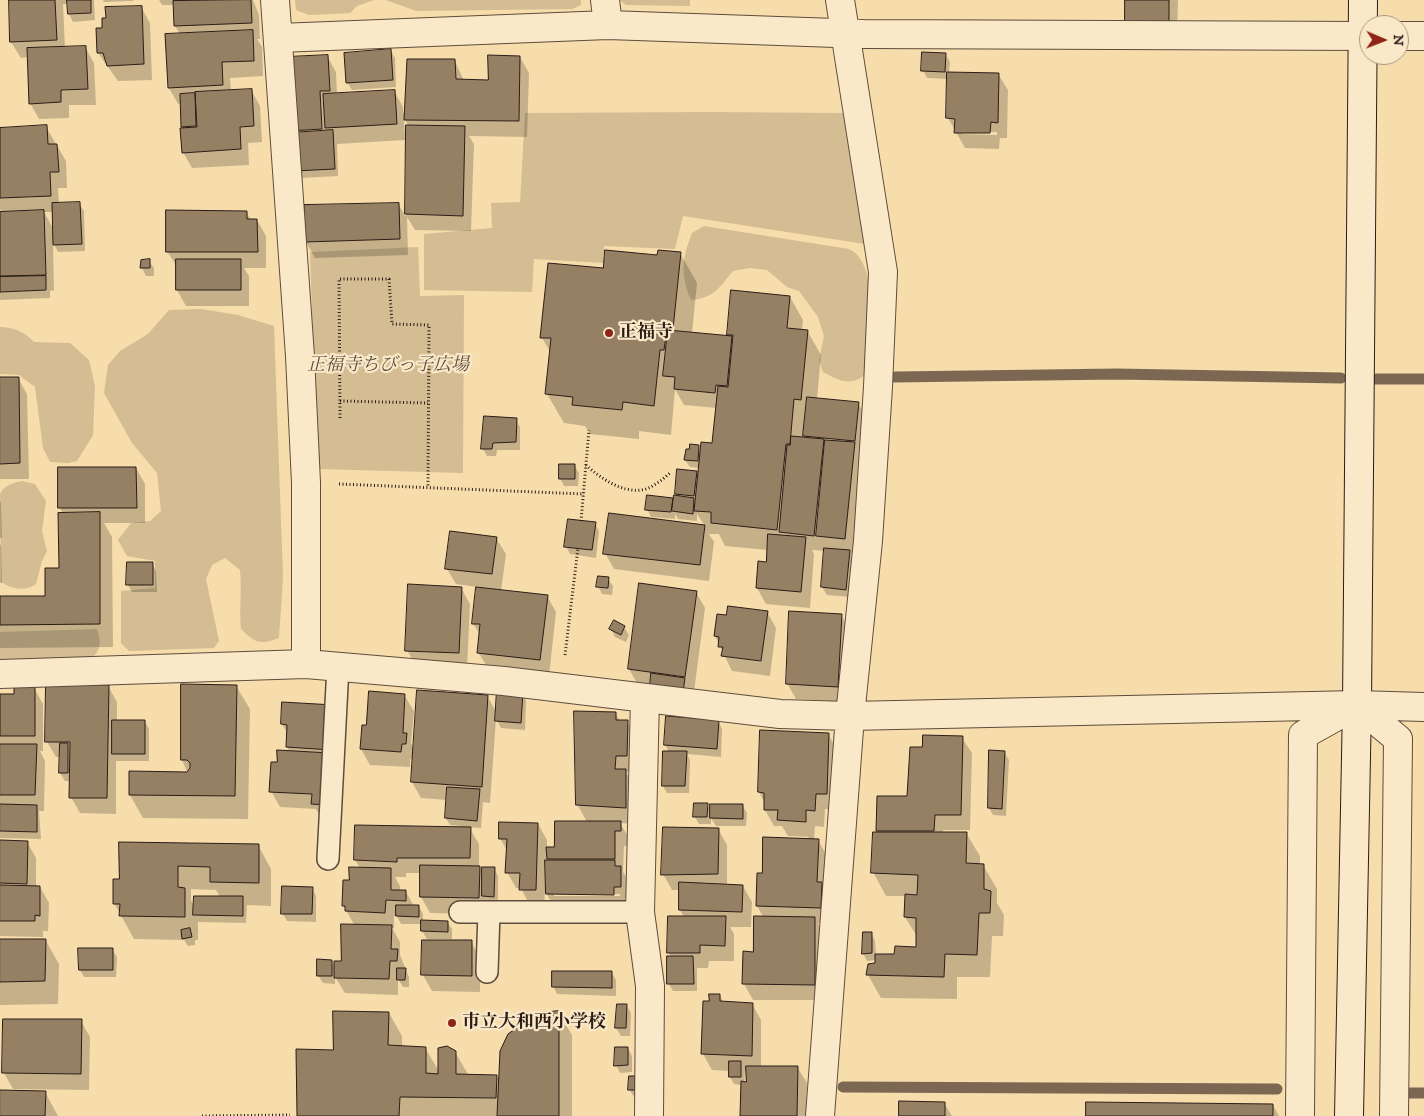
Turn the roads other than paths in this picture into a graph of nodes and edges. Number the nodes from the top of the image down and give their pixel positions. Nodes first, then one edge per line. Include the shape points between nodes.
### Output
1 (275, 0) edge
2 (840, 0) edge
3 (1364, 0) edge
4 (606, 13) edge
5 (1365, 15) edge
6 (844, 34) junction
7 (1359, 36) edge
8 (1409, 36) edge
9 (1424, 36) edge
10 (279, 38) junction
11 (1366, 65) edge
12 (306, 664) junction
13 (338, 666) junction
14 (0, 674) edge
15 (645, 698) junction
16 (1357, 705) junction
17 (1424, 707) edge
18 (850, 716) junction
19 (328, 860) dead end
20 (460, 912) dead end
21 (489, 912) junction
22 (640, 912) junction
23 (487, 972) dead end
24 (649, 1116) edge
25 (820, 1116) edge
26 (1300, 1116) edge
27 (1349, 1116) edge
28 (1394, 1116) edge

1 - 10 street
2 - 6 street
3 - 5 street
4 - 6 street
4 - 10 street
6 - 7 street
6 - 18 street via 883,272 868,541
8 - 9 street
10 - 12 street via 306,483
11 - 16 street
12 - 13 street
12 - 14 street
13 - 15 street
13 - 19 lane
15 - 18 street via 780,714
15 - 22 street
16 - 17 street
16 - 18 street
16 - 26 street via 1304,735
16 - 27 street
16 - 28 street via 1398,739
18 - 25 street
20 - 21 lane
21 - 22 lane
21 - 23 lane
22 - 24 street via 650,986

